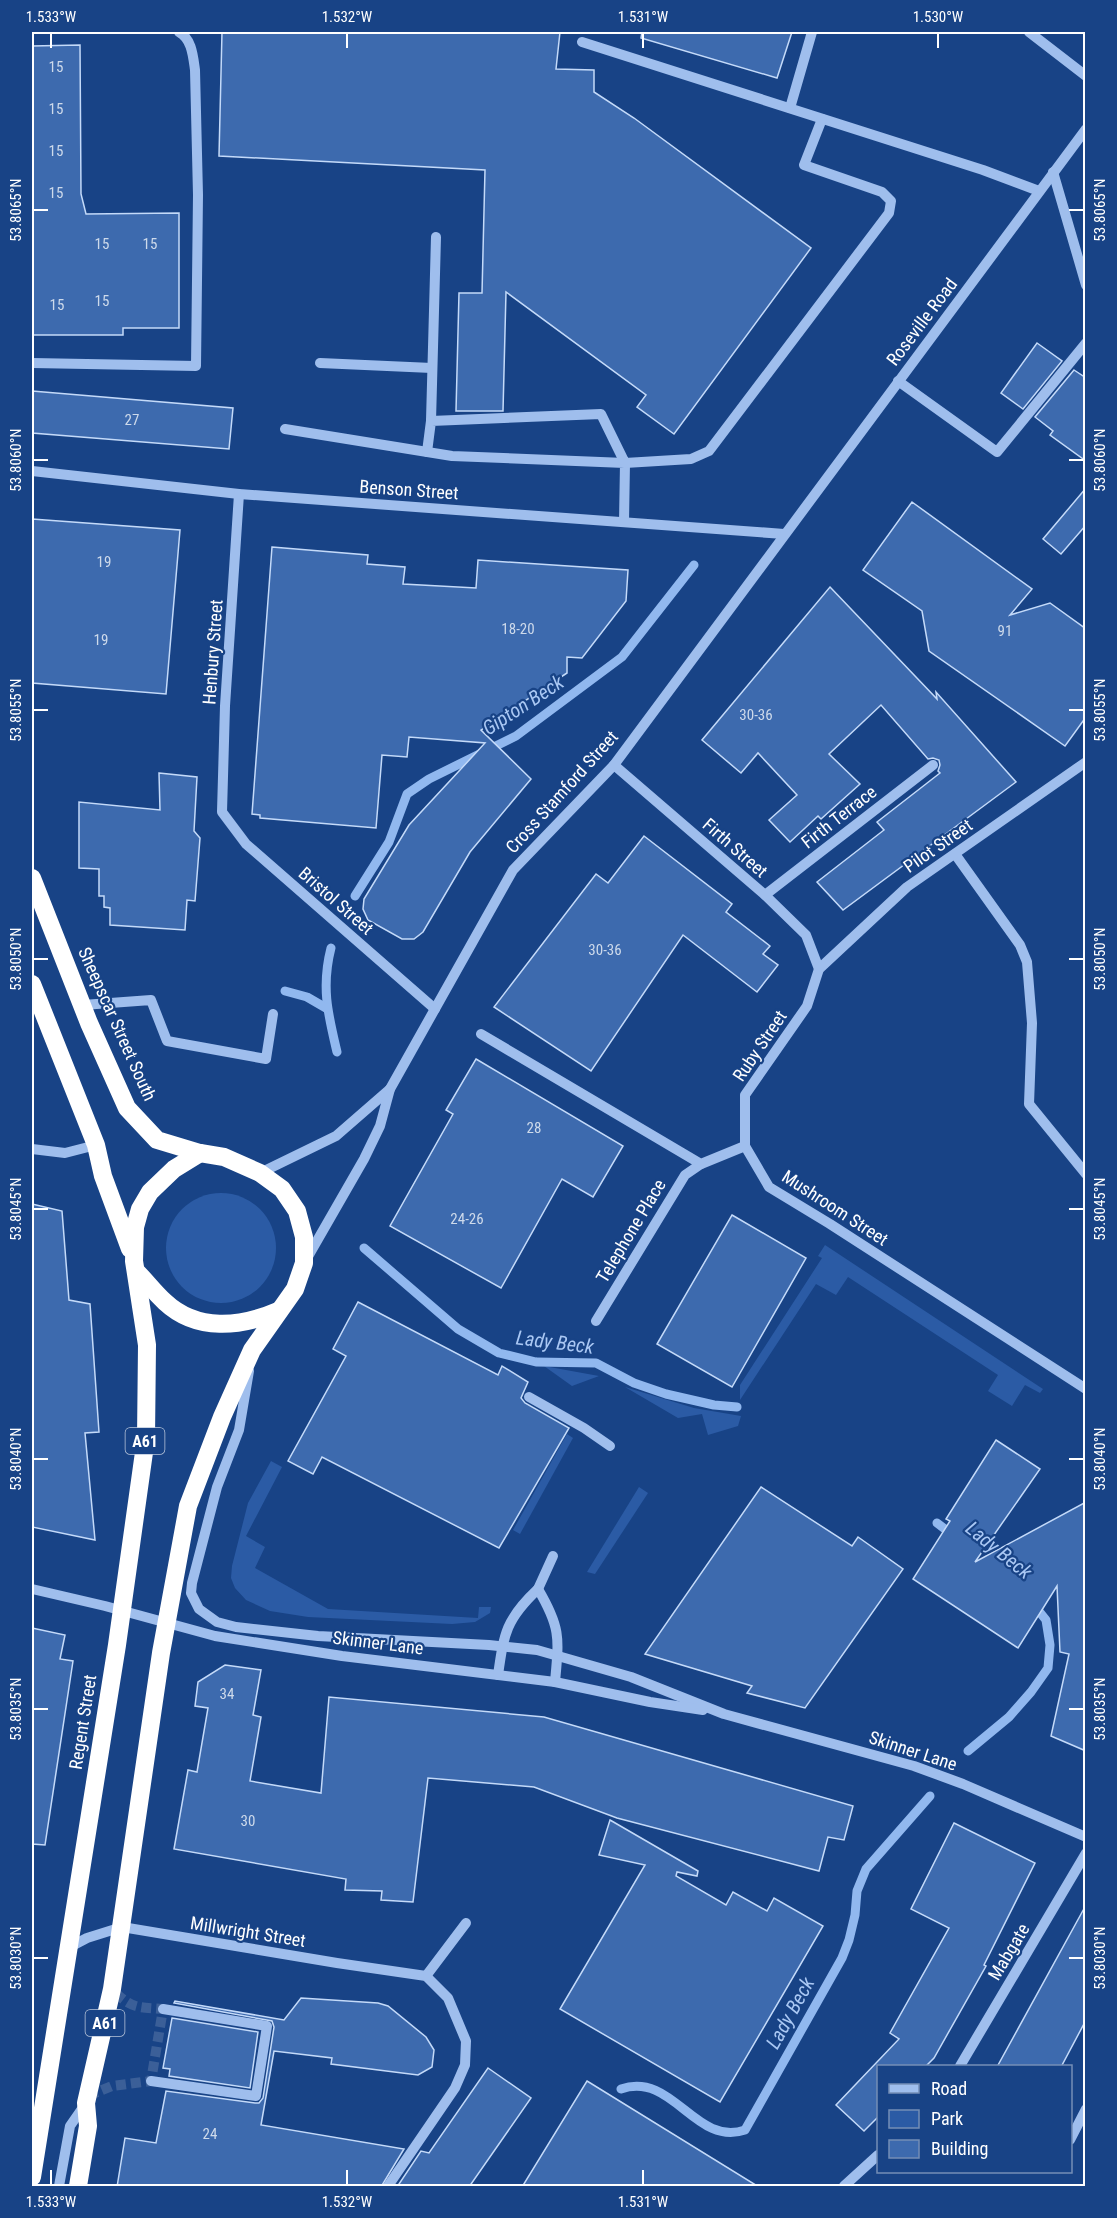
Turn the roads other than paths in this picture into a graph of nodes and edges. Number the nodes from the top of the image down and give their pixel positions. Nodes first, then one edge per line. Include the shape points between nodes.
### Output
1 (179, 32) edge
2 (812, 32) edge
3 (1029, 32) edge
4 (582, 42) dead end
5 (1086, 76) edge
6 (790, 108) junction
7 (822, 119) junction
8 (1086, 129) edge
9 (1082, 143) edge
10 (1053, 172) junction
11 (1039, 191) junction
12 (436, 237) dead end
13 (1086, 285) edge
14 (1086, 343) edge
15 (32, 363) edge
16 (320, 363) dead end
17 (432, 368) junction
18 (898, 381) junction
19 (430, 421) junction
20 (285, 429) dead end
21 (427, 452) junction
22 (625, 463) junction
23 (32, 471) edge
24 (239, 494) junction
25 (624, 522) junction
26 (784, 534) junction
27 (1086, 762) edge
28 (614, 765) junction
29 (933, 765) dead end
30 (222, 813) joint
31 (955, 854) junction
32 (32, 878) edge
33 (765, 895) junction
34 (819, 969) junction
35 (32, 984) edge
36 (83, 1005) junction
37 (435, 1009) junction
38 (273, 1014) dead end
39 (481, 1034) dead end
40 (390, 1089) junction
41 (96, 1145) junction
42 (745, 1146) junction
43 (32, 1149) edge
44 (200, 1153) junction
45 (701, 1164) junction
46 (260, 1173) junction
47 (1086, 1174) edge
48 (304, 1263) junction
49 (135, 1266) junction
50 (278, 1311) junction
51 (596, 1321) dead end
52 (252, 1350) junction
53 (1086, 1389) edge
54 (529, 1397) dead end
55 (610, 1446) dead end
56 (553, 1556) dead end
57 (32, 1589) edge
58 (538, 1589) junction
59 (122, 1611) junction
60 (166, 1622) junction
61 (502, 1646) junction
62 (558, 1656) junction
63 (498, 1675) junction
64 (555, 1682) junction
65 (724, 1713) junction
66 (1086, 1837) edge
67 (1086, 1853) edge
68 (466, 1923) dead end
69 (122, 1927) junction
70 (68, 1948) junction
71 (426, 1976) junction
72 (163, 2009) dead end
73 (961, 2065) edge
74 (151, 2081) dead end
75 (86, 2103) junction
76 (1086, 2109) edge
77 (1072, 2138) edge
78 (877, 2157) edge
79 (32, 2177) edge
80 (59, 2187) edge
81 (78, 2187) edge
82 (388, 2187) edge
83 (844, 2187) edge

1 - 15 street via 192,49 195,70 196,366
2 - 6 street
3 - 5 street
4 - 6 street
6 - 7 street
7 - 11 street
7 - 22 street via 804,165 882,192 891,201 889,213 709,451 691,459
8 - 9 street, Roseville Road
9 - 10 street, Roseville Road
10 - 11 street, Roseville Road
10 - 13 street
11 - 18 street, Roseville Road
12 - 17 street
14 - 18 street via 997,452
16 - 17 street
17 - 19 street
18 - 26 street, Roseville Road
19 - 21 street
19 - 22 street via 601,414
20 - 21 street
21 - 22 street
22 - 25 street
23 - 24 street, Benson Street
24 - 25 street, Benson Street
24 - 30 street, Henbury Street
25 - 26 street, Benson Street
26 - 28 street, Cross Stamford Street
27 - 31 street, Pilot Street
28 - 33 street, Firth Street
28 - 37 street, Cross Stamford Street via 513,870
29 - 33 street, Firth Terrace
30 - 37 street, Bristol Street via 246,844
31 - 34 street, Pilot Street via 907,887
31 - 47 street via 1020,945 1027,962 1032,1023 1029,1104
32 - 36 highway, Sheepscar Street South
33 - 34 street, Firth Street via 806,935
34 - 42 street, Ruby Street via 807,1006 746,1095
35 - 41 highway, A61
36 - 38 street via 151,1000 166,1041 266,1059
36 - 44 highway, Sheepscar Street South via 127,1108 157,1140
37 - 40 street, Cross Stamford Street
39 - 45 street
40 - 46 street, Cross Stamford Street via 336,1136
40 - 48 street, Cross Stamford Street via 380,1126 364,1159
41 - 43 street via 65,1153
41 - 49 highway, A61
42 - 45 street
42 - 53 street, Mushroom Street via 769,1187
44 - 46 highway via 224,1157
44 - 49 highway via 174,1169 150,1192 140,1209 135,1227
45 - 51 street, Telephone Place via 685,1175
46 - 48 highway via 282,1189 297,1211 304,1237
48 - 50 highway via 295,1289
49 - 50 highway via 166,1304 206,1323 254,1321
49 - 59 highway, Regent Street / A61 via 147,1345 146,1438
50 - 52 highway, A61
52 - 60 highway, A61 via 188,1506
52 - 61 street, Skinner Lane via 239,1430 217,1487 192,1583 191,1593 199,1609 217,1622 236,1627 318,1636
54 - 55 street
56 - 58 street
57 - 59 street, Skinner Lane
58 - 61 street via 514,1614
58 - 62 street via 555,1621
59 - 60 street, Skinner Lane
59 - 70 highway, Regent Street / A61
60 - 63 street, Skinner Lane via 227,1638
60 - 69 highway, A61
61 - 62 street, Skinner Lane
61 - 63 street
62 - 64 street
62 - 65 street, Skinner Lane via 631,1677
63 - 64 street, Skinner Lane
64 - 65 street, Skinner Lane
65 - 66 street, Skinner Lane via 914,1766
67 - 73 street, Mabgate
68 - 71 street
69 - 70 street, Millwright Street
69 - 71 street, Millwright Street
69 - 75 highway, A61
70 - 79 highway, Regent Street / A61
71 - 82 street via 448,1998 466,2041 465,2065 455,2088
72 - 74 street via 267,2026 256,2096
75 - 80 street via 70,2126
75 - 81 highway, A61 via 88,2126
76 - 77 street
78 - 83 street

